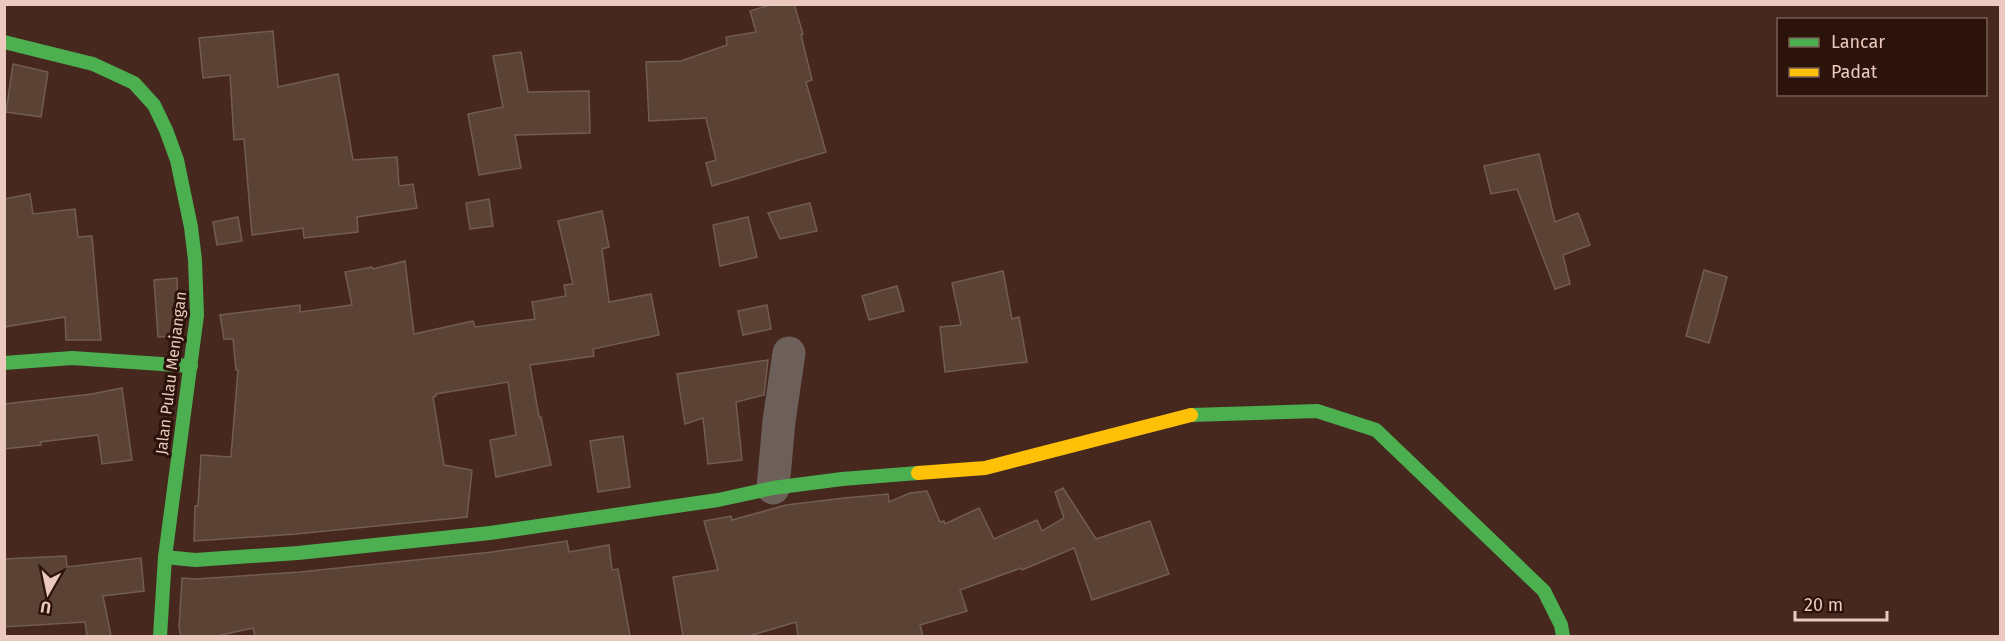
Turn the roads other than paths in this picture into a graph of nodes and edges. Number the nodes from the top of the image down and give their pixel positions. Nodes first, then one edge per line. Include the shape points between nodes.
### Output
1 (4, 42) edge
2 (789, 353) dead end
3 (4, 363) edge
4 (191, 366) junction
5 (773, 488) junction
6 (165, 557) junction
7 (160, 636) edge
8 (1563, 636) edge

1 - 4 street, Jalan Pulau Menjangan via 102,66 137,85 156,106 175,158 193,238 198,285
2 - 5 street
3 - 4 street via 72,358
4 - 6 street, Jalan Pulau Menjangan
5 - 6 street via 694,504 490,533 266,556 195,560
5 - 8 street via 985,468 1196,414 1317,411 1376,430 1544,591
6 - 7 street, Jalan Pulau Menjangan

